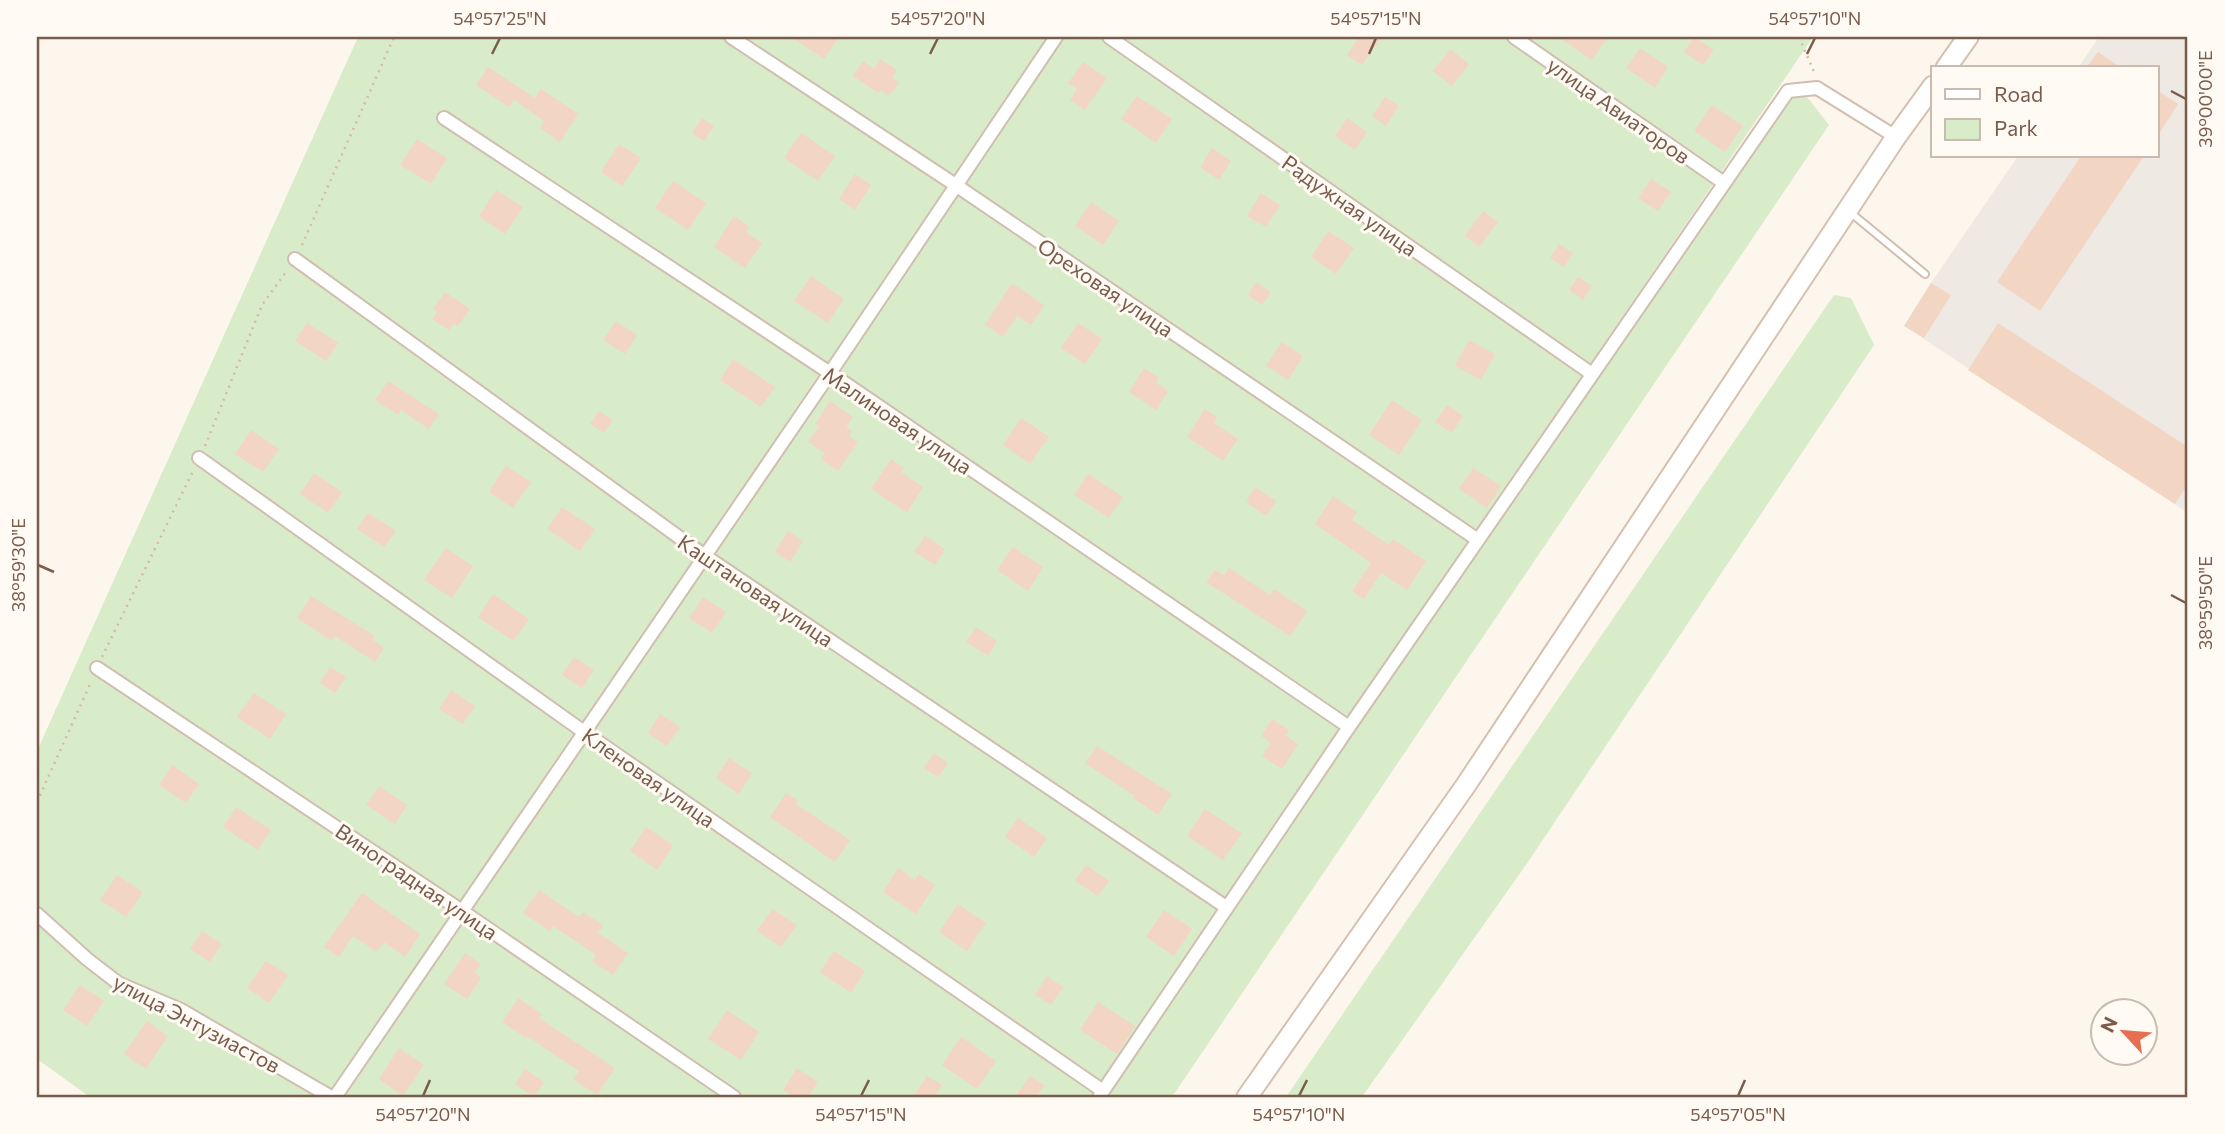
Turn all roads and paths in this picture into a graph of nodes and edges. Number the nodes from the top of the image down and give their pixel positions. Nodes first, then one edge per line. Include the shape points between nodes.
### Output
1 (394, 37) edge
2 (732, 37) edge
3 (1056, 37) edge
4 (1109, 37) edge
5 (1514, 37) edge
6 (1799, 37) edge
7 (1968, 37) edge
8 (1947, 66) edge
9 (1817, 88) junction
10 (1931, 89) edge
11 (444, 118) dead end
12 (1896, 138) junction
13 (1724, 183) junction
14 (957, 186) junction
15 (1848, 210) junction
16 (295, 259) junction
17 (1925, 274) dead end
18 (830, 373) junction
19 (1592, 374) junction
20 (200, 458) junction
21 (1478, 540) junction
22 (705, 556) junction
23 (97, 668) junction
24 (1349, 727) junction
25 (583, 732) junction
26 (37, 802) edge
27 (1226, 907) junction
28 (462, 911) junction
29 (37, 914) edge
30 (1101, 1094) edge
31 (333, 1097) edge
32 (734, 1097) edge
33 (1247, 1097) edge

1 - 16 path
2 - 14 street, Ореховая улица
3 - 14 street
4 - 19 street, Радужная улица
5 - 13 street, улица Авиаторов
6 - 9 path
7 - 8 street
9 - 12 street
9 - 13 street via 1788,91
10 - 12 street
11 - 18 street, Малиновая улица
12 - 15 street
13 - 19 street
14 - 18 street
14 - 21 street, Ореховая улица
15 - 17 lane
15 - 33 street via 1466,785
16 - 20 path via 262,305
16 - 22 street, Каштановая улица
18 - 22 street
18 - 24 street, Малиновая улица
19 - 21 street
20 - 23 path
20 - 25 street, Кленовая улица
21 - 24 street
22 - 25 street
22 - 27 street, Каштановая улица
23 - 26 path
23 - 28 street, Виноградная улица
24 - 27 street
25 - 28 street
25 - 30 street, Кленовая улица
27 - 30 street
28 - 31 street
28 - 32 street, Виноградная улица
29 - 31 street, улица Энтузиастов via 118,983 181,1010

